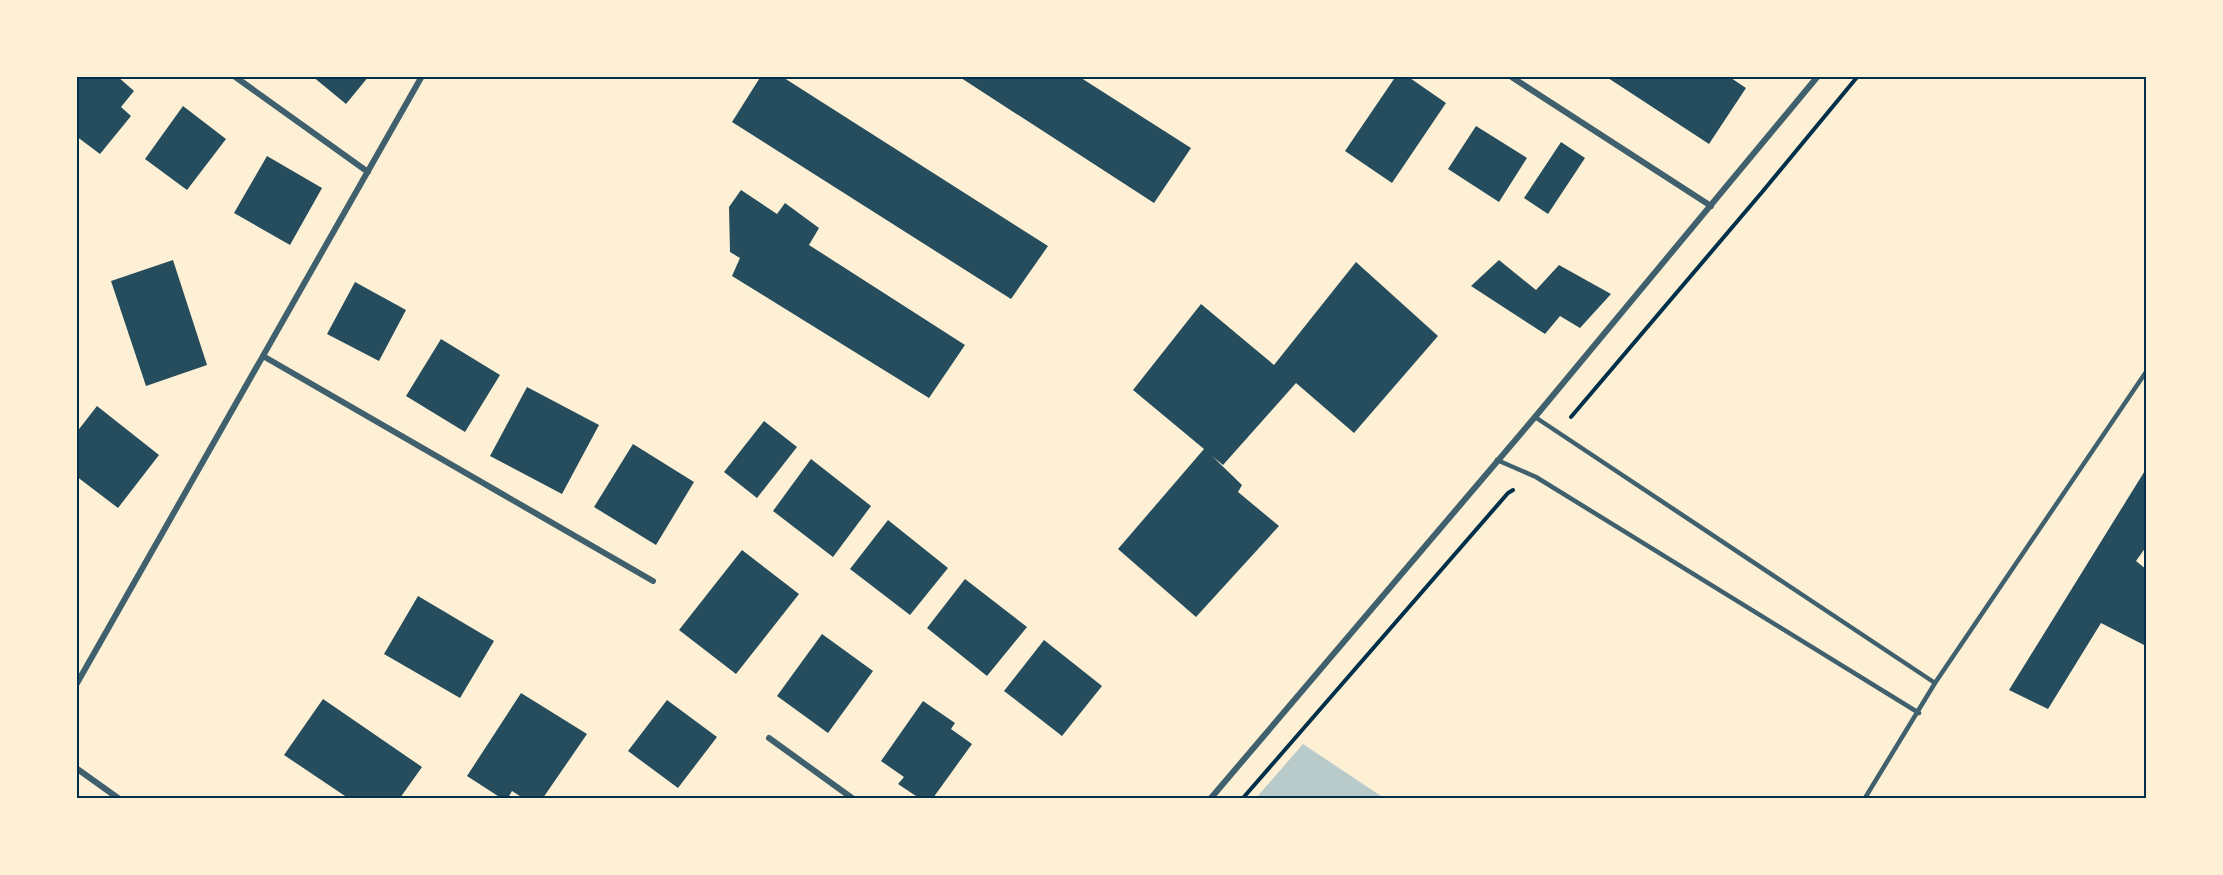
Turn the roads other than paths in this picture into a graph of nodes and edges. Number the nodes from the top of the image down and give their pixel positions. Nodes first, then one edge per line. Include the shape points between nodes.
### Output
1 (234, 76) edge
2 (422, 76) edge
3 (1510, 76) edge
4 (1818, 76) edge
5 (368, 172) junction
6 (1711, 206) junction
7 (263, 356) junction
8 (2146, 372) edge
9 (1534, 417) junction
10 (1497, 460) junction
11 (653, 580) dead end
12 (1935, 683) junction
13 (76, 685) edge
14 (1918, 712) junction
15 (769, 738) dead end
16 (76, 768) edge
17 (118, 798) edge
18 (852, 798) edge
19 (1210, 798) edge
20 (1865, 798) edge

1 - 5 street
2 - 5 street
3 - 6 street
4 - 6 street
5 - 7 street
6 - 9 street
7 - 11 street
7 - 13 street
8 - 12 lane
9 - 10 street
9 - 12 lane
10 - 14 lane via 1536,477
10 - 19 street
12 - 14 lane
14 - 20 lane
15 - 18 street
16 - 17 street

